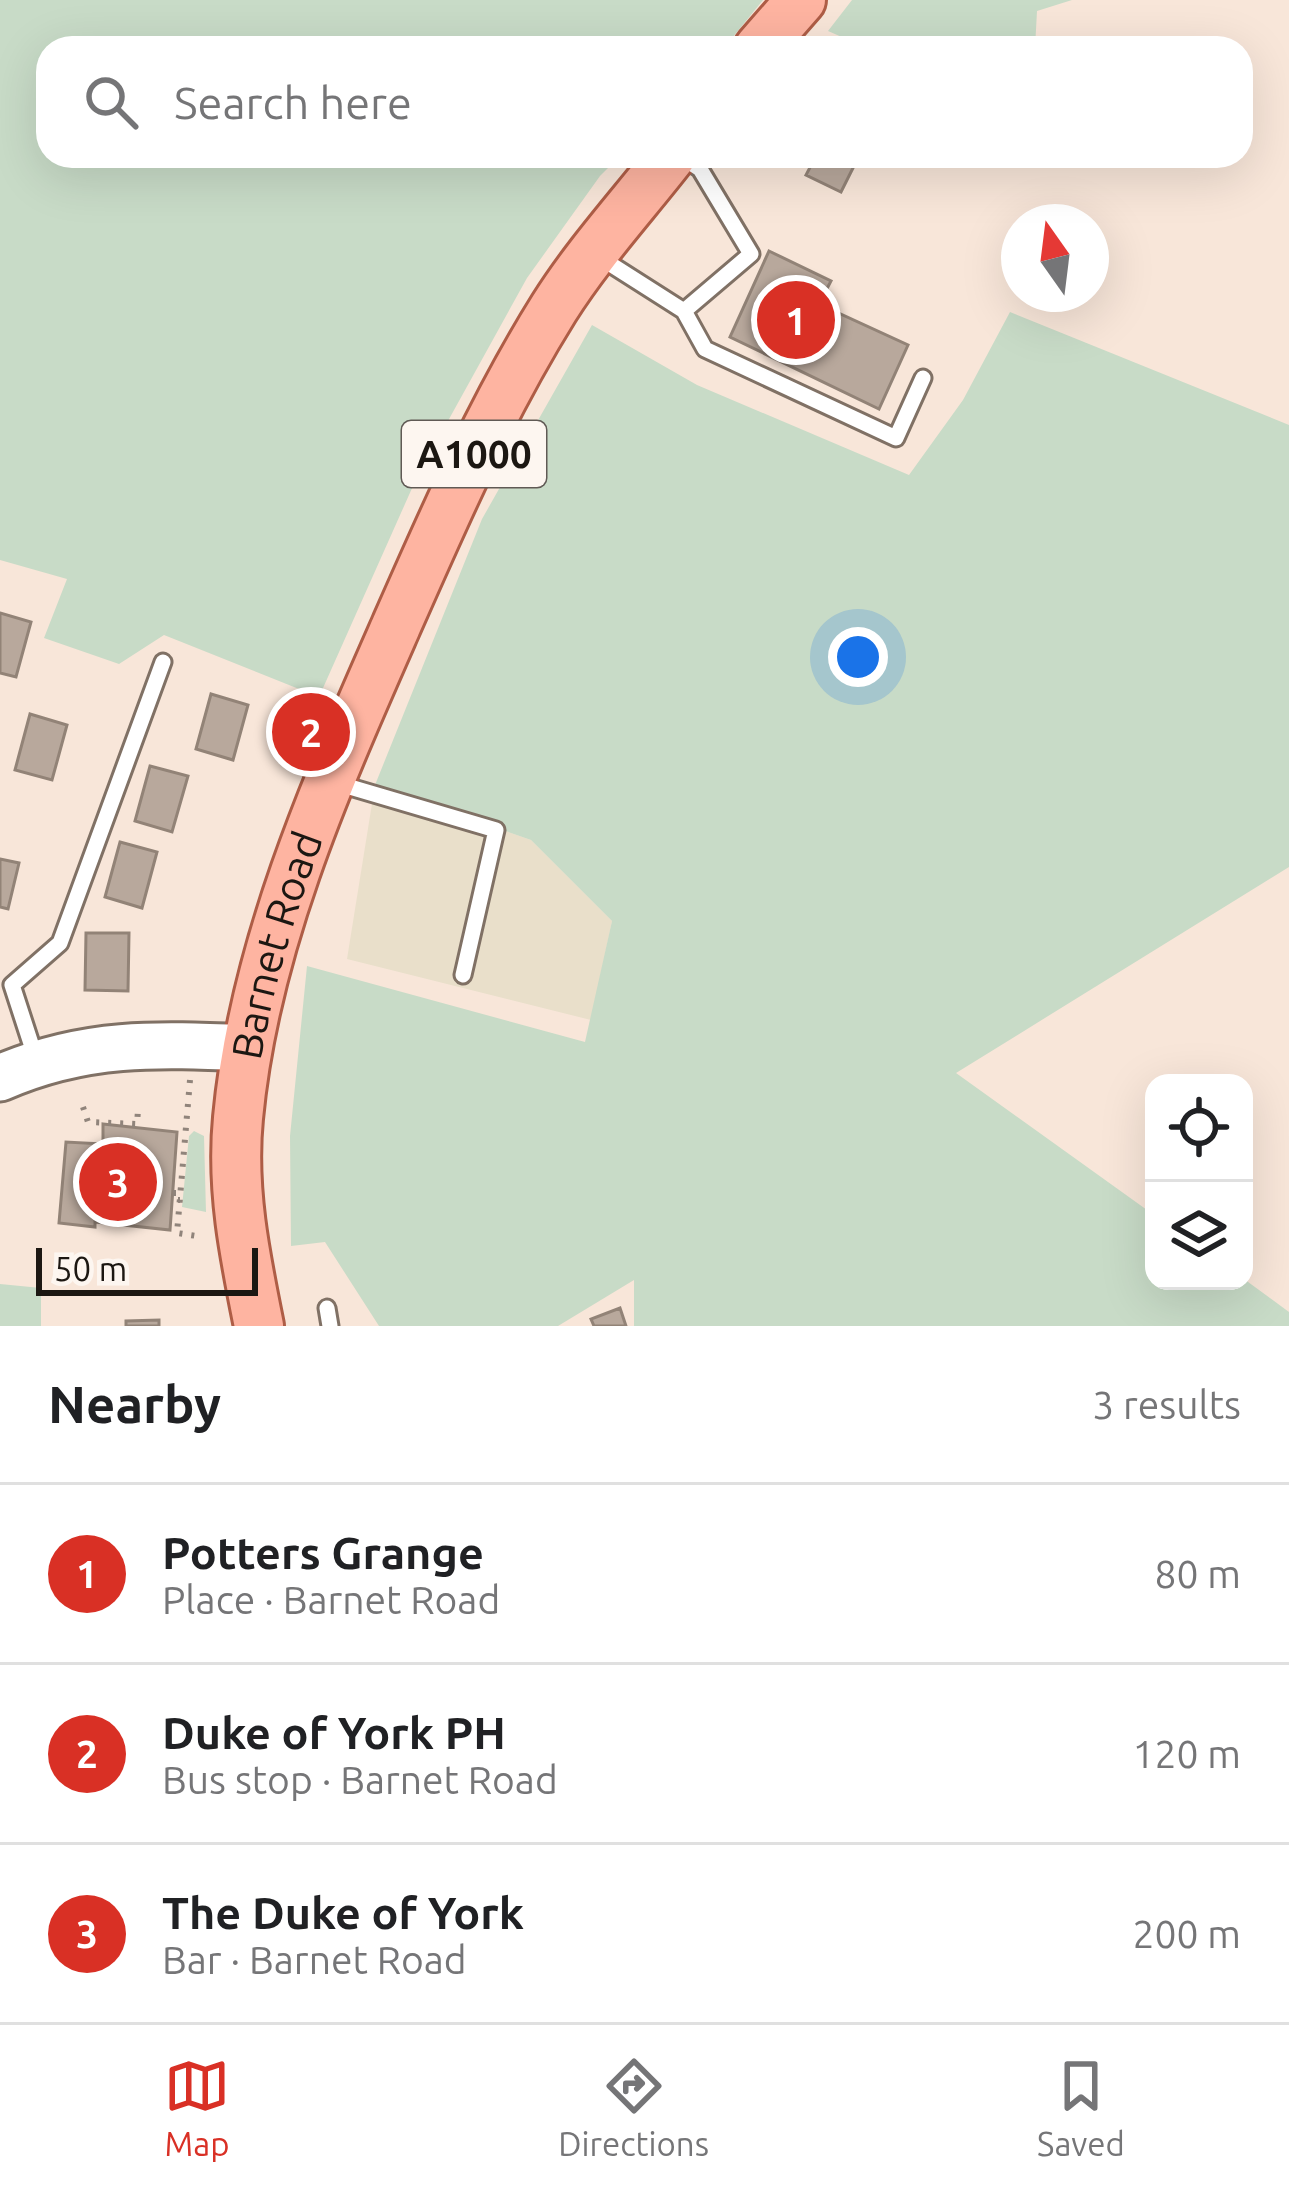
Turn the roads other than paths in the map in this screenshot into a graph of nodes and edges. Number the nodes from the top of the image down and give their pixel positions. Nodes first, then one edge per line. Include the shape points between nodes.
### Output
1 (801, 0) edge
2 (770, 36) edge
3 (661, 168) edge
4 (697, 168) edge
5 (593, 253) junction
6 (684, 311) junction
7 (923, 378) dead end
8 (164, 662) dead end
9 (330, 782) junction
10 (463, 975) dead end
11 (6, 980) edge
12 (248, 1048) junction
13 (18, 1070) edge
14 (259, 1326) edge

1 - 2 main road
3 - 5 main road, Barnet Road / A1000
4 - 6 lane via 751,254
5 - 6 lane
5 - 9 main road, Barnet Road / A1000 via 489,423
6 - 7 lane via 705,349 896,438
8 - 11 lane via 60,943
9 - 10 lane via 496,830
9 - 12 main road, Barnet Road / A1000 via 281,916
11 - 13 lane
12 - 13 street via 106,1047
12 - 14 main road, Barnet Road / A1000 via 236,1180

